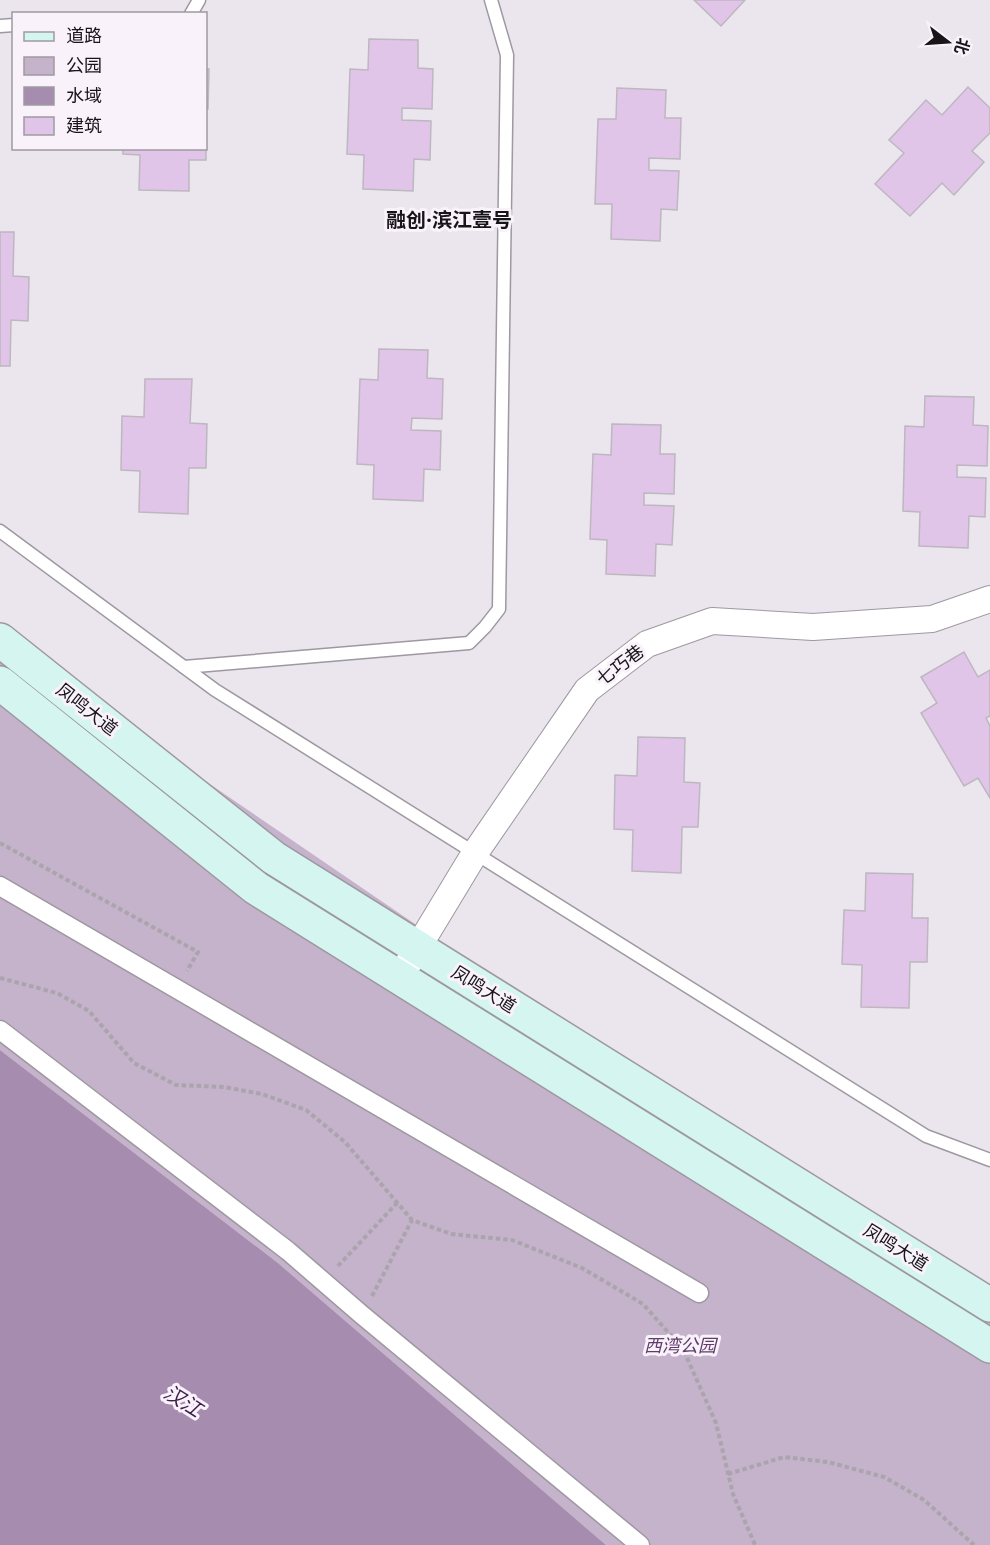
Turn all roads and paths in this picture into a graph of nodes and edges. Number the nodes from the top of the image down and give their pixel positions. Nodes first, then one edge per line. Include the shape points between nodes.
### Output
1 (491, 0) edge
2 (0, 531) edge
3 (990, 599) edge
4 (0, 640) edge
5 (184, 667) junction
6 (0, 683) edge
7 (0, 843) edge
8 (475, 853) junction
9 (0, 886) edge
10 (417, 948) junction
11 (400, 977) junction
12 (0, 978) edge
13 (177, 988) junction
14 (0, 1030) edge
15 (990, 1160) edge
16 (397, 1203) junction
17 (412, 1220) junction
18 (324, 1282) junction
19 (699, 1293) dead end
20 (990, 1305) edge
21 (362, 1315) junction
22 (990, 1346) edge
23 (728, 1474) junction
24 (640, 1545) edge
25 (755, 1545) edge
26 (974, 1545) edge

1 - 5 lane via 507,55 499,609 469,643
2 - 5 lane
3 - 8 street, 七巧巷 via 932,619 813,627 712,621 647,644 587,690
4 - 10 main road, 凤鸣大道 via 274,858
5 - 8 lane via 214,690
6 - 11 main road, 凤鸣大道 via 256,888
7 - 13 path via 198,952
8 - 10 street, 七巧巷
8 - 15 lane via 926,1136
9 - 13 street
10 - 11 street, 七巧巷
10 - 20 main road, 凤鸣大道
11 - 22 main road, 凤鸣大道
12 - 16 path via 57,993 89,1011 134,1063 176,1084 262,1094 306,1110 345,1142
13 - 19 street
14 - 18 street
16 - 17 path
16 - 18 path
17 - 21 path
17 - 23 path via 451,1234 512,1240 582,1268 643,1304 683,1349 716,1423
18 - 21 street
21 - 24 street
23 - 25 path
23 - 26 path via 784,1456 828,1462 884,1477 924,1500

